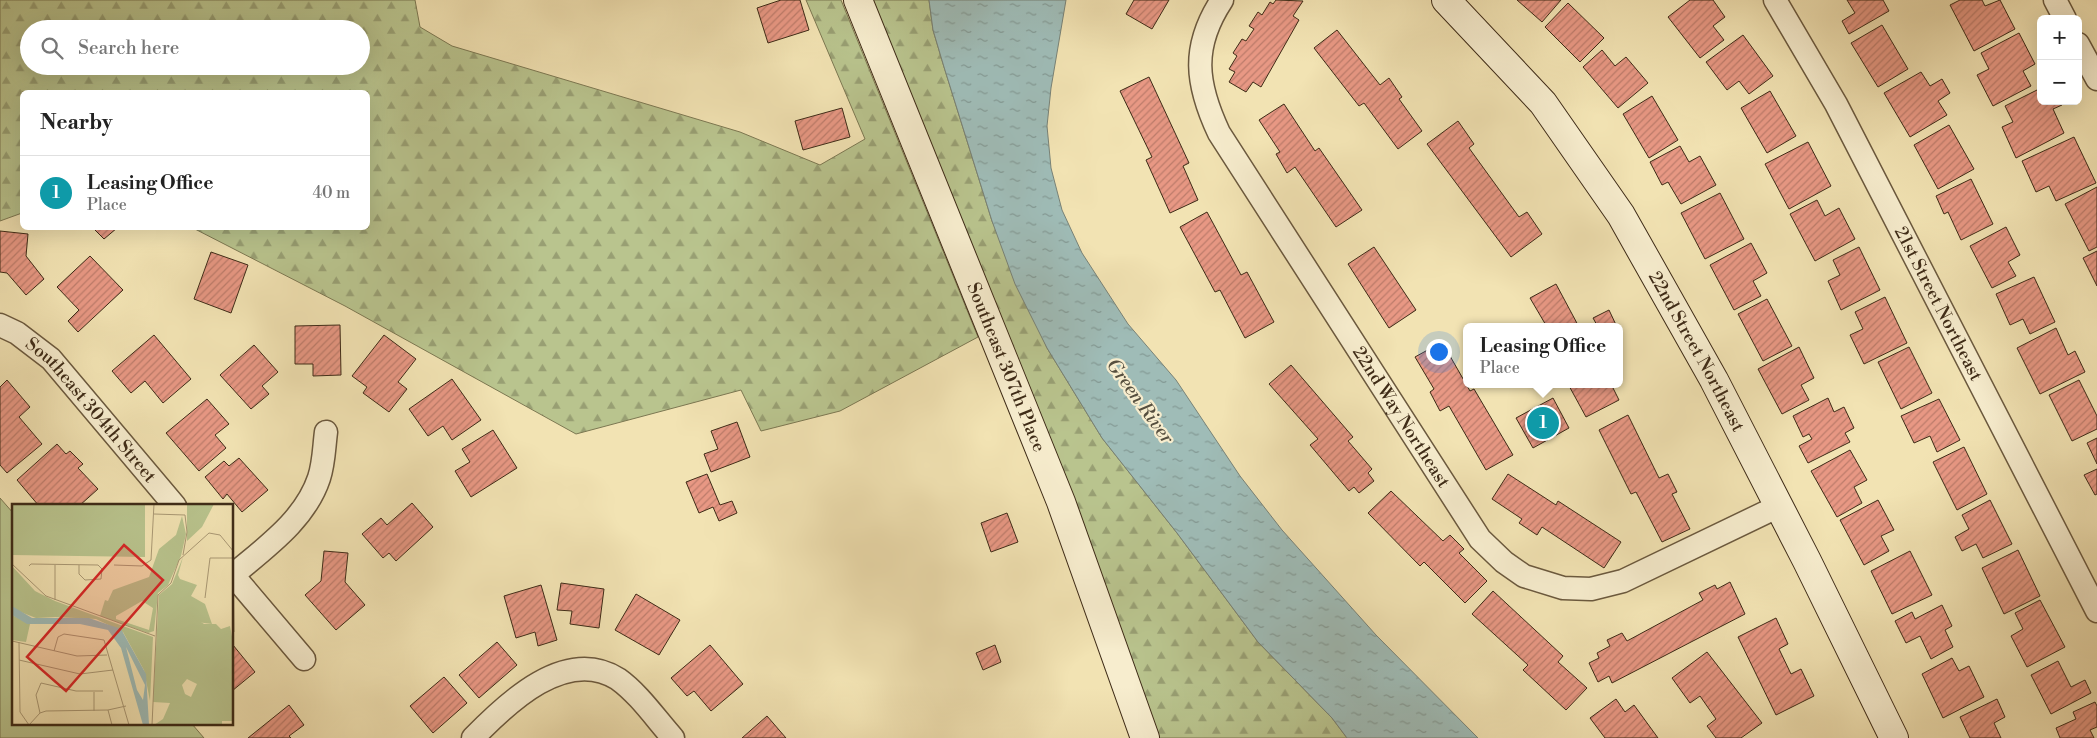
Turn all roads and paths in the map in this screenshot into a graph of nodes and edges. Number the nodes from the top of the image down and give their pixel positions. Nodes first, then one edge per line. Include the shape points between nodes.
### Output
1 (858, 0) edge
2 (1222, 0) edge
3 (1446, 0) edge
4 (1775, 0) edge
5 (2055, 0) edge
6 (2063, 15) edge
7 (2082, 51) edge
8 (2097, 79) edge
9 (0, 325) edge
10 (326, 432) dead end
11 (173, 504) edge
12 (1779, 506) junction
13 (234, 574) edge
14 (234, 576) edge
15 (2097, 611) edge
16 (304, 659) dead end
17 (473, 738) edge
18 (673, 738) edge
19 (1145, 738) edge
20 (1894, 738) edge

1 - 19 street, Southeast 307th Place via 1061,502
2 - 12 street, 22nd Way Northeast via 1204,32 1199,72 1206,106 1219,133 1480,538 1504,562 1524,576 1563,588 1591,589 1623,582
3 - 12 street, 22nd Street Northeast via 1544,103 1621,216 1714,380
4 - 15 street, 21st Street Northeast via 1836,104
5 - 6 street
7 - 8 street
9 - 11 street, Southeast 304th Street via 18,333 51,359
10 - 13 street via 319,478 302,511
12 - 20 street, 22nd Street Northeast
14 - 16 street
17 - 18 street via 526,691 569,670 608,674 624,684

